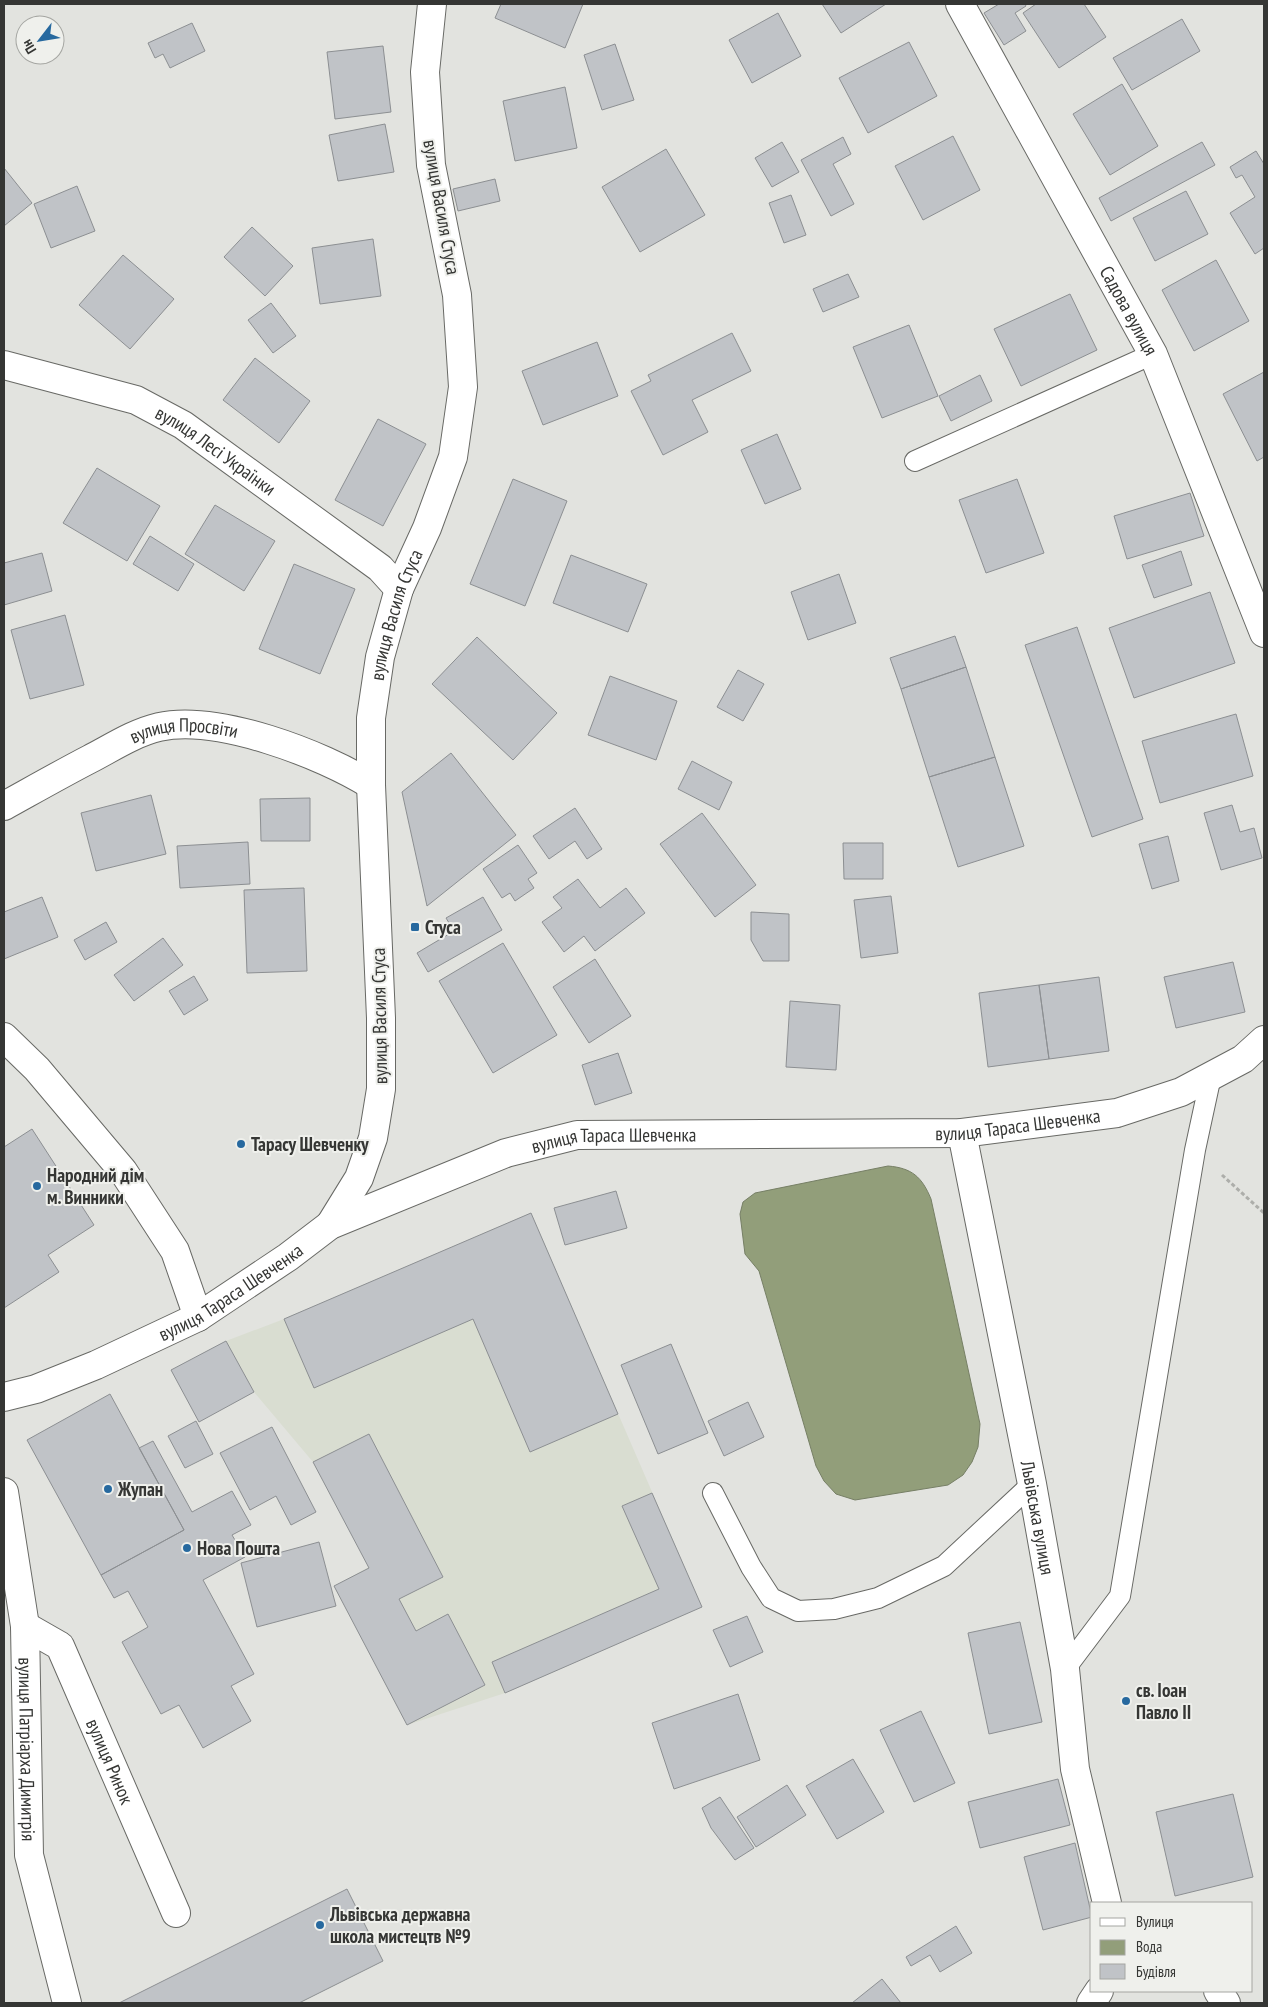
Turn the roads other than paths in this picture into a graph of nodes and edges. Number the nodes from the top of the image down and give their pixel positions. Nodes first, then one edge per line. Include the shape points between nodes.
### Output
1 (432, 4) edge
2 (960, 4) edge
3 (1153, 354) junction
4 (4, 365) edge
5 (915, 461) dead end
6 (399, 589) junction
7 (1264, 633) edge
8 (371, 785) junction
9 (4, 806) edge
10 (4, 1037) edge
11 (1264, 1040) edge
12 (1212, 1076) junction
13 (962, 1133) junction
14 (330, 1225) junction
15 (198, 1317) junction
16 (4, 1397) edge
17 (1032, 1484) junction
18 (4, 1492) edge
19 (713, 1493) dead end
20 (26, 1626) junction
21 (1065, 1669) junction
22 (1107, 1902) edge
23 (176, 1913) dead end
24 (1097, 1992) edge
25 (1219, 1992) edge
26 (67, 2003) edge
27 (1091, 2003) edge
28 (1226, 2003) edge

1 - 6 street, вулиця Василя Стуса via 425,72 431,165 457,296 463,387 452,457 427,528
2 - 3 street, Садова вулиця
3 - 5 lane
3 - 7 street, Садова вулиця
4 - 6 street, вулиця Лесі Українки via 136,400 183,425 380,568
6 - 8 street, вулиця Василя Стуса via 380,657 371,718
8 - 9 street, вулиця Просвіти via 315,757 236,729 161,726 135,734
8 - 14 street, вулиця Василя Стуса via 382,1018 381,1089 373,1138 359,1178
10 - 15 street via 36,1069 123,1171 175,1251
11 - 12 street, вулиця Тараса Шевченка via 1243,1059
12 - 13 street, вулиця Тараса Шевченка via 1181,1092 1117,1113
12 - 21 lane via 1195,1150 1120,1596
13 - 14 street, вулиця Тараса Шевченка via 577,1135 506,1153
13 - 17 street, Львівська вулиця
14 - 15 street, вулиця Тараса Шевченка
15 - 16 street, вулиця Тараса Шевченка via 36,1389
17 - 19 lane via 944,1566 878,1598 834,1609 798,1611 771,1598 751,1568
17 - 21 street, Львівська вулиця
18 - 20 street, вулиця Патріарха Димитрія
20 - 23 street, вулиця Ринок via 60,1646
20 - 26 street, вулиця Патріарха Димитрія via 29,1855
21 - 22 street, Львівська вулиця via 1074,1769
24 - 27 street
25 - 28 street

